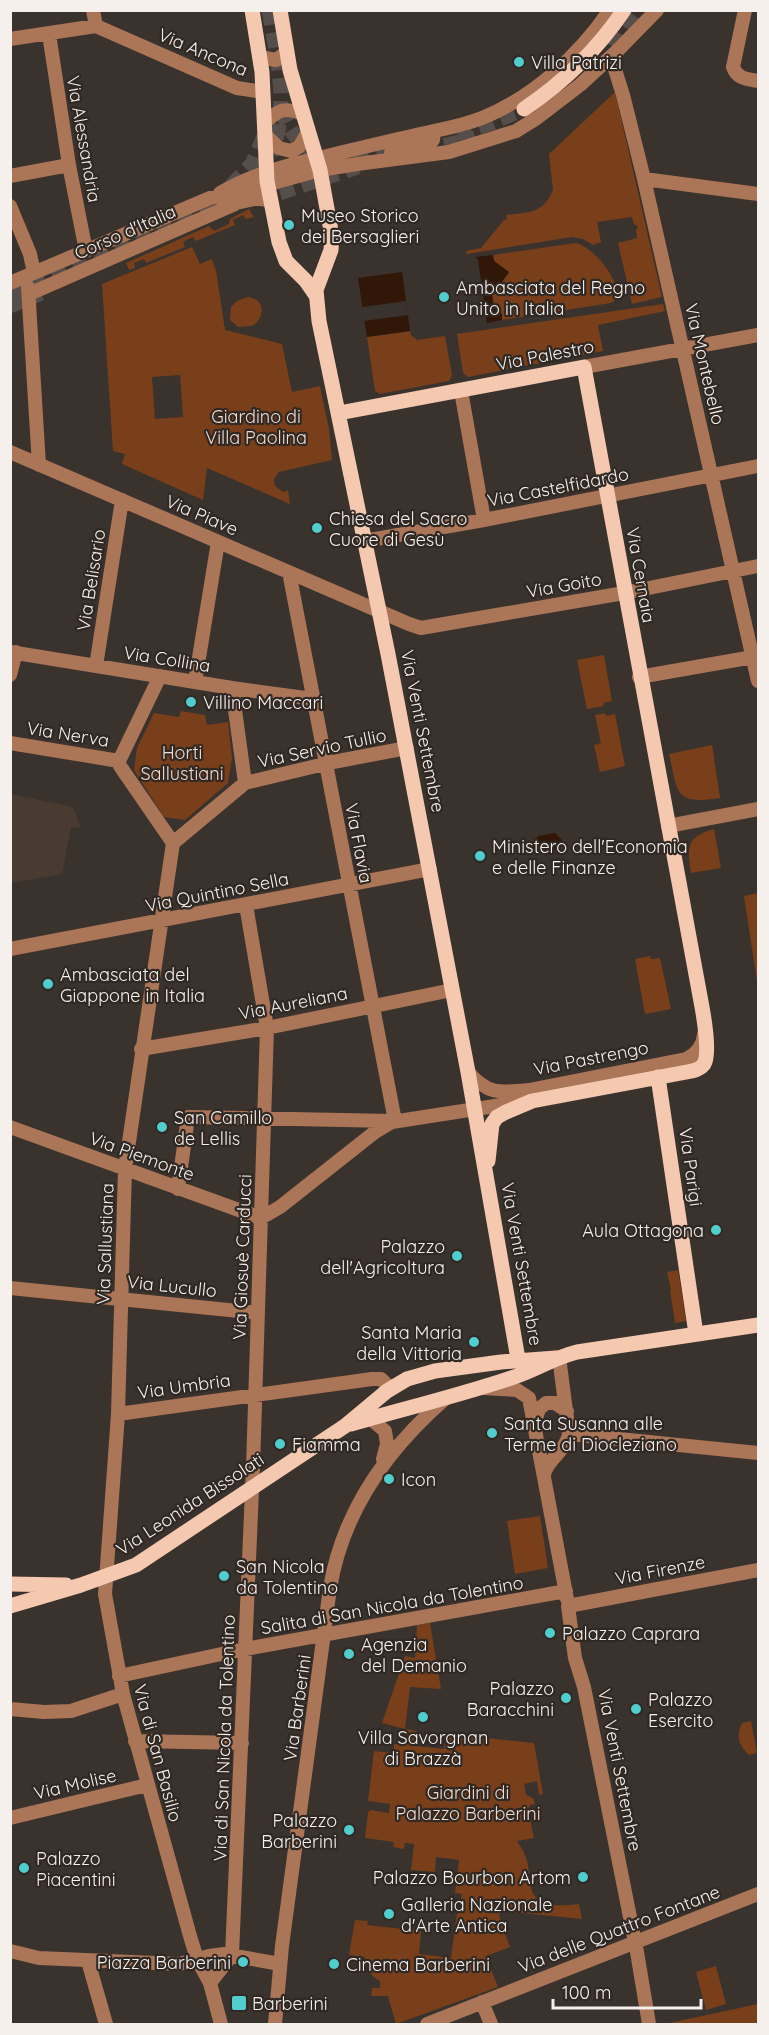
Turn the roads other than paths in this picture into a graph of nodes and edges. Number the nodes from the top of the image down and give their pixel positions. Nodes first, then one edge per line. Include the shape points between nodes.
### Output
1 (93, 10) edge
2 (252, 10) edge
3 (280, 10) edge
4 (610, 10) edge
5 (624, 10) edge
6 (645, 10) edge
7 (657, 10) edge
8 (745, 10) edge
9 (96, 26) junction
10 (49, 34) junction
11 (629, 38) junction
12 (10, 39) edge
13 (287, 52) junction
14 (611, 57) junction
15 (261, 64) junction
16 (759, 81) edge
17 (263, 92) junction
18 (525, 110) junction
19 (303, 114) junction
20 (265, 129) junction
21 (434, 131) junction
22 (308, 132) junction
23 (318, 164) junction
24 (357, 164) junction
25 (69, 165) junction
26 (10, 176) edge
27 (267, 178) junction
28 (644, 179) junction
29 (759, 194) edge
30 (210, 198) junction
31 (270, 201) junction
32 (235, 204) junction
33 (10, 206) edge
34 (86, 251) junction
35 (30, 274) junction
36 (10, 283) edge
37 (29, 294) junction
38 (315, 294) junction
39 (759, 335) edge
40 (682, 349) junction
41 (584, 367) junction
42 (461, 391) junction
43 (339, 413) junction
44 (10, 452) edge
45 (39, 465) junction
46 (759, 466) edge
47 (712, 475) junction
48 (607, 496) junction
49 (122, 500) junction
50 (484, 520) junction
51 (364, 541) junction
52 (218, 542) junction
53 (759, 566) edge
54 (732, 571) junction
55 (289, 572) junction
56 (624, 592) junction
57 (379, 610) junction
58 (10, 639) edge
59 (13, 652) edge
60 (753, 657) junction
61 (96, 666) junction
62 (10, 675) edge
63 (160, 676) junction
64 (639, 676) junction
65 (758, 680) edge
66 (195, 682) junction
67 (232, 688) junction
68 (313, 699) junction
69 (10, 743) edge
70 (407, 748) junction
71 (119, 761) junction
72 (325, 764) junction
73 (245, 783) junction
74 (759, 809) edge
75 (668, 826) junction
76 (173, 843) junction
77 (430, 869) junction
78 (349, 885) junction
79 (246, 905) junction
80 (160, 921) junction
81 (10, 949) edge
82 (452, 990) junction
83 (372, 1005) junction
84 (705, 1023) junction
85 (267, 1028) junction
86 (141, 1049) junction
87 (468, 1072) junction
88 (658, 1077) junction
89 (532, 1101) junction
90 (473, 1109) junction
91 (264, 1119) junction
92 (395, 1121) junction
93 (492, 1124) joint
94 (10, 1127) edge
95 (125, 1169) junction
96 (487, 1175) junction
97 (177, 1189) junction
98 (261, 1218) junction
99 (10, 1288) edge
100 (121, 1299) junction
101 (258, 1313) junction
102 (759, 1317) edge
103 (759, 1325) edge
104 (695, 1330) junction
105 (557, 1357) junction
106 (518, 1359) junction
107 (395, 1386) junction
108 (478, 1388) junction
109 (255, 1394) junction
110 (446, 1398) junction
111 (408, 1408) junction
112 (567, 1411) junction
113 (118, 1414) junction
114 (366, 1415) junction
115 (535, 1428) junction
116 (569, 1434) junction
117 (560, 1451) junction
118 (759, 1453) edge
119 (380, 1467) junction
120 (544, 1475) junction
121 (252, 1487) junction
122 (759, 1570) edge
123 (106, 1577) junction
124 (10, 1584) edge
125 (81, 1585) junction
126 (566, 1591) junction
127 (10, 1606) edge
128 (568, 1606) junction
129 (325, 1635) junction
130 (246, 1650) junction
131 (119, 1676) junction
132 (123, 1694) junction
133 (10, 1709) edge
134 (135, 1741) junction
135 (242, 1743) junction
136 (147, 1785) junction
137 (10, 1818) edge
138 (759, 1894) edge
139 (634, 1942) junction
140 (10, 1951) edge
141 (232, 1955) junction
142 (196, 1959) junction
143 (87, 1961) junction
144 (280, 1964) junction
145 (210, 1983) junction
146 (482, 2002) junction
147 (431, 2024) edge
148 (106, 2025) edge
149 (221, 2025) edge
150 (275, 2025) edge
151 (491, 2025) edge
152 (649, 2025) edge

1 - 9 street
2 - 15 main road, Via Venti Settembre
3 - 13 main road
4 - 18 street
5 - 18 main road via 578,66
6 - 11 street
7 - 11 street
8 - 16 street via 734,70 740,77
9 - 10 street
9 - 17 street, Via Ancona via 237,88
10 - 12 street
10 - 25 street, Via Alessandria
11 - 14 street
13 - 15 street
13 - 19 main road
14 - 18 street via 560,101
14 - 28 street, Via Montebello
15 - 17 main road, Via Venti Settembre
17 - 20 main road, Via Venti Settembre
18 - 21 street
18 - 24 street via 500,137 449,152
19 - 20 street via 280,110
19 - 22 main road
20 - 22 street via 279,148 291,151 299,147
20 - 27 main road, Via Venti Settembre
21 - 23 street via 336,153
21 - 24 street via 428,144
22 - 23 main road
23 - 24 street
23 - 27 street
23 - 38 main road via 332,244
25 - 26 street
25 - 34 street, Via Alessandria
27 - 30 street via 238,183
27 - 31 main road, Via Venti Settembre
28 - 29 street
28 - 40 street, Via Montebello
30 - 32 street, Corso d'Italia
30 - 34 street, Corso d'Italia
31 - 32 street, Corso d'Italia via 258,198
31 - 38 main road, Via Venti Settembre via 283,256
32 - 37 street, Corso d'Italia
33 - 35 street via 30,254
34 - 35 street, Corso d'Italia
35 - 36 street, Corso d'Italia
35 - 37 street
37 - 45 street
38 - 43 main road, Via Venti Settembre
39 - 40 street, Via Palestro
40 - 41 street, Via Palestro
40 - 47 street, Via Montebello
41 - 42 main road, Via Palestro
41 - 48 main road, Via Cernaia
42 - 43 main road, Via Palestro
42 - 50 street
43 - 51 main road, Via Venti Settembre
44 - 45 street, Via Piave
45 - 49 street, Via Piave
46 - 47 street, Via Castelfidardo
47 - 48 street, Via Castelfidardo
47 - 54 street, Via Montebello
48 - 50 street, Via Castelfidardo
48 - 56 main road, Via Cernaia
49 - 52 street, Via Piave
49 - 61 street, Via Belisario
50 - 51 street, Via Castelfidardo
51 - 57 main road, Via Venti Settembre
52 - 55 street, Via Piave
52 - 66 street
53 - 54 street, Via Goito
54 - 56 street, Via Goito
54 - 60 street, Via Montebello
55 - 57 street, Via Piave
55 - 68 street, Via Flavia
56 - 57 street, Via Goito via 421,628
56 - 64 main road, Via Cernaia
57 - 70 main road, Via Venti Settembre
58 - 59 street
59 - 61 street, Via Collina
59 - 62 street
60 - 64 street
60 - 65 street, Via Montebello
61 - 63 street, Via Collina
63 - 66 street, Via Collina
63 - 71 street
64 - 75 main road, Via Cernaia
66 - 67 street, Via Collina
67 - 68 street, Via Collina
67 - 73 street
68 - 72 street, Via Flavia
69 - 71 street, Via Nerva
70 - 72 street, Via Servio Tullio
70 - 77 main road, Via Venti Settembre
71 - 76 street
72 - 73 street, Via Servio Tullio
72 - 78 street, Via Flavia
73 - 76 street
74 - 75 street
75 - 84 main road
76 - 80 street, Via Sallustiana
77 - 78 street, Via Quintino Sella
77 - 82 main road, Via Venti Settembre
78 - 79 street, Via Quintino Sella
78 - 83 street, Via Flavia
79 - 80 street, Via Quintino Sella
79 - 85 street, Via Giosuè Carducci
80 - 81 street, Via Quintino Sella
80 - 86 street, Via Sallustiana
82 - 83 street, Via Aureliana
82 - 87 main road, Via Venti Settembre
83 - 85 street, Via Aureliana
83 - 92 street, Via Flavia
84 - 87 street, Via Pastrengo via 699,1049 686,1059 511,1092 486,1089
84 - 88 main road, Via Pastrengo via 703,1065 696,1070
85 - 86 street, Via Aureliana
85 - 91 street, Via Giosuè Carducci
86 - 95 street, Via Sallustiana
87 - 90 main road, Via Venti Settembre
88 - 89 main road, Via Pastrengo
88 - 104 main road, Via Parigi
89 - 90 street, Via Pastrengo
89 - 93 main road, Via Pastrengo via 502,1113
90 - 92 street, Via Pastrengo
90 - 96 main road, Via Venti Settembre
91 - 92 street
91 - 97 street via 188,1117
91 - 98 street, Via Giosuè Carducci
92 - 98 street
93 - 96 main road, Via Venti Settembre
94 - 95 street, Via Piemonte
95 - 97 street, Via Piemonte
95 - 100 street, Via Sallustiana
96 - 106 main road, Via Venti Settembre
97 - 98 street, Via Piemonte
98 - 101 street, Via Giosuè Carducci
99 - 100 street, Via Lucullo
100 - 101 street, Via Lucullo
100 - 113 street, Via Sallustiana
101 - 109 street, Via Giosuè Carducci
102 - 104 main road
103 - 104 main road
104 - 105 main road
105 - 106 main road
105 - 108 main road, Via Leonida Bissolati
105 - 112 street
106 - 107 main road via 435,1371
107 - 109 street, Via Umbria via 376,1378
107 - 111 main road
107 - 114 main road
108 - 110 main road, Via Leonida Bissolati
108 - 115 street via 518,1390 528,1396
109 - 113 street, Via Umbria
109 - 121 street, Via Giosuè Carducci
110 - 111 main road, Via Leonida Bissolati
110 - 119 street
111 - 114 main road, Via Leonida Bissolati
112 - 115 street via 555,1403 546,1403 540,1409
112 - 116 street
113 - 123 street, Via Sallustiana
114 - 119 street via 383,1427 387,1435
114 - 121 main road, Via Leonida Bissolati
115 - 117 street via 547,1448
115 - 120 street
116 - 117 street
116 - 118 street
117 - 120 street via 549,1462
119 - 129 street, Via Barberini via 359,1501 339,1549
120 - 126 street
121 - 123 main road, Via Leonida Bissolati via 142,1562
121 - 130 street, Via di San Nicola da Tolentino
122 - 128 street, Via Firenze
123 - 125 main road, Via Leonida Bissolati
123 - 131 street, Via di San Basilio via 106,1608
124 - 125 main road, Via Leonida Bissolati
125 - 127 main road, Via Leonida Bissolati
126 - 128 street
126 - 129 street, Salita di San Nicola da Tolentino
128 - 139 street, Via Venti Settembre via 575,1658
129 - 130 street, Salita di San Nicola da Tolentino
129 - 144 street, Via Barberini
130 - 131 street, Salita di San Nicola da Tolentino
130 - 135 street, Via di San Nicola da Tolentino
131 - 132 street, Via di San Basilio
132 - 133 street via 71,1711
132 - 134 street, Via di San Basilio
134 - 135 street
134 - 136 street, Via di San Basilio
135 - 141 street, Via di San Nicola da Tolentino
136 - 137 street, Via Molise
136 - 142 street, Via di San Basilio
138 - 139 street, Via delle Quattro Fontane
139 - 146 street, Via delle Quattro Fontane
139 - 152 street, Via Venti Settembre
140 - 143 street via 39,1959
141 - 142 street
141 - 144 street
141 - 145 street
142 - 143 street via 179,1964
142 - 145 street
143 - 148 street
144 - 150 street
145 - 149 street
146 - 147 street, Via delle Quattro Fontane
146 - 151 street

